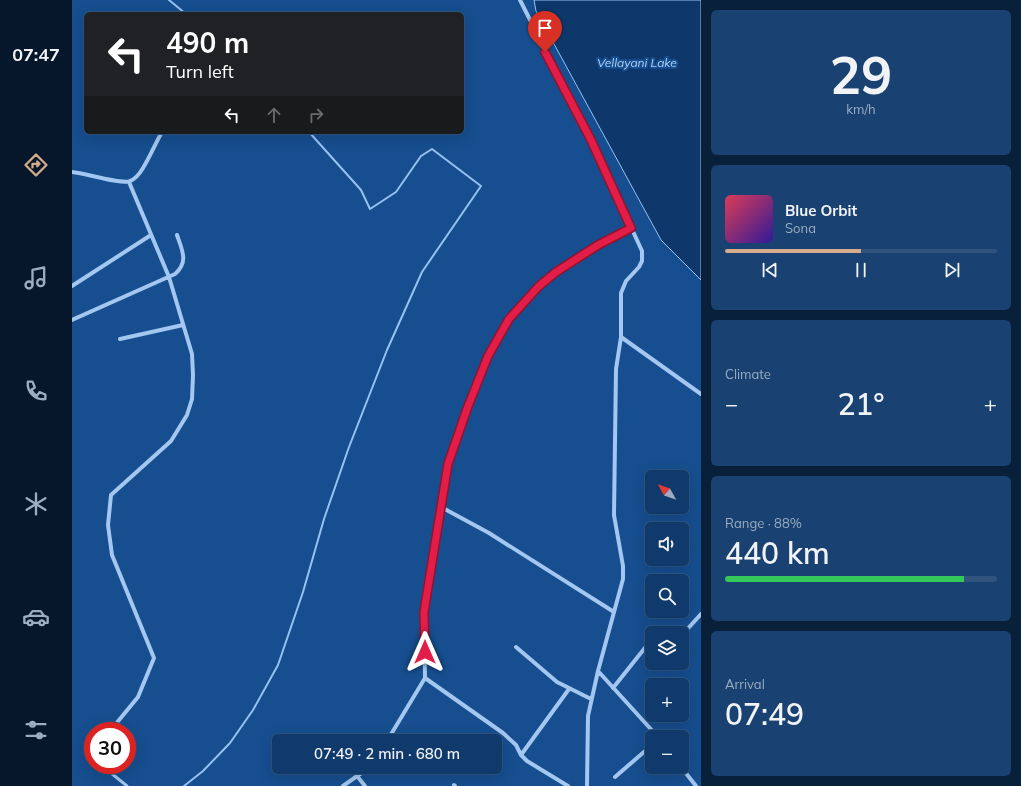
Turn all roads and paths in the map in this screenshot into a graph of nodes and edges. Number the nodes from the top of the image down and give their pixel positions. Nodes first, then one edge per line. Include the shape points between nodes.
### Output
1 (520, 0) edge
2 (161, 134) edge
3 (72, 172) edge
4 (129, 182) junction
5 (631, 228) junction
6 (151, 235) junction
7 (177, 235) dead end
8 (169, 278) junction
9 (72, 286) edge
10 (72, 320) edge
11 (183, 325) junction
12 (621, 337) junction
13 (120, 339) dead end
14 (701, 394) edge
15 (441, 507) junction
16 (614, 612) junction
17 (701, 614) edge
18 (689, 627) edge
19 (516, 647) dead end
20 (645, 648) edge
21 (598, 671) junction
22 (425, 678) junction
23 (613, 688) junction
24 (569, 689) junction
25 (592, 699) junction
26 (118, 722) edge
27 (652, 730) edge
28 (391, 734) edge
29 (645, 751) edge
30 (521, 755) junction
31 (112, 774) edge
32 (360, 774) edge
33 (687, 774) edge
34 (357, 776) junction
35 (615, 777) dead end
36 (127, 786) edge
37 (343, 786) edge
38 (365, 786) edge
39 (568, 786) edge
40 (587, 786) edge
41 (696, 786) edge

1 - 5 street via 591,140
2 - 4 street via 142,169 136,178
3 - 4 street via 123,183
4 - 6 street
5 - 12 street via 643,255 639,267 622,286 620,293
5 - 15 street via 598,245 556,272 524,301 509,319 488,356 467,409 448,464
6 - 8 street
6 - 9 street
7 - 8 street via 184,254 184,262
8 - 10 street via 136,290
8 - 11 street
11 - 13 street
11 - 26 street via 192,354 193,375 192,399 187,414 171,441 111,495 108,525 112,555 154,658 138,698
12 - 14 street
12 - 16 street via 616,369 614,515 623,579
15 - 16 street via 489,533
15 - 22 street via 424,612
16 - 21 street
17 - 18 street
19 - 24 street
20 - 23 street
21 - 23 street
21 - 25 street
22 - 28 street
22 - 30 street via 509,738 518,746
23 - 27 street
24 - 25 street
24 - 30 street
25 - 40 street via 588,716
29 - 35 street
30 - 39 street
31 - 36 lane
32 - 34 street
33 - 41 street
34 - 37 street
34 - 38 street

